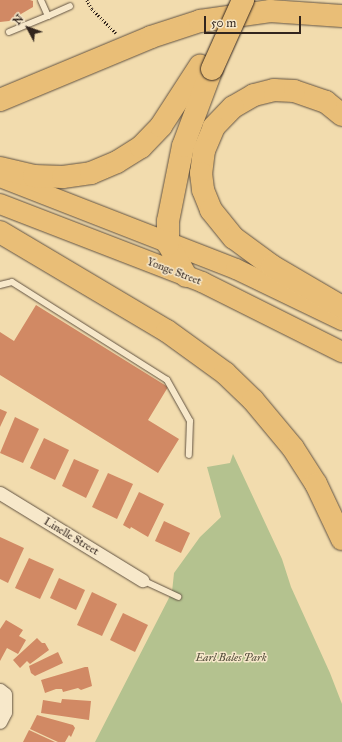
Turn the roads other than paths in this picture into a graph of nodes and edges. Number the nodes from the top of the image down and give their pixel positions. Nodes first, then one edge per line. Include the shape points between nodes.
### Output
1 (41, 0) edge
2 (236, 0) edge
3 (243, 0) edge
4 (70, 6) dead end
5 (48, 16) junction
6 (342, 16) edge
7 (9, 32) dead end
8 (206, 67) junction
9 (0, 100) edge
10 (342, 114) edge
11 (0, 168) edge
12 (0, 177) edge
13 (0, 204) edge
14 (0, 232) edge
15 (168, 242) junction
16 (186, 276) junction
17 (0, 285) edge
18 (342, 307) edge
19 (342, 320) edge
20 (342, 352) edge
21 (189, 455) dead end
22 (0, 493) edge
23 (342, 539) edge
24 (142, 580) joint
25 (178, 597) dead end
26 (0, 690) edge
27 (0, 722) edge

1 - 5 lane
2 - 8 highway
3 - 8 highway, bridge
4 - 5 lane
5 - 7 lane
6 - 9 highway via 270,11 200,21 151,37
8 - 11 highway via 161,126 141,147 117,162 91,173 63,177 34,176
8 - 15 highway via 180,156 168,221
10 - 18 highway via 321,100 294,91 274,90 254,96 233,108 214,128 204,150 201,173 203,190 211,210 234,238 272,266
12 - 15 main road
13 - 16 main road, Yonge Street
14 - 23 highway via 177,338 240,386 280,431 305,466
15 - 16 highway
15 - 19 main road via 263,280
16 - 20 main road, Yonge Street
17 - 21 lane via 12,282 167,380 190,421
22 - 24 street, Linelle Street
24 - 25 lane
26 - 27 street via 5,694 5,712

